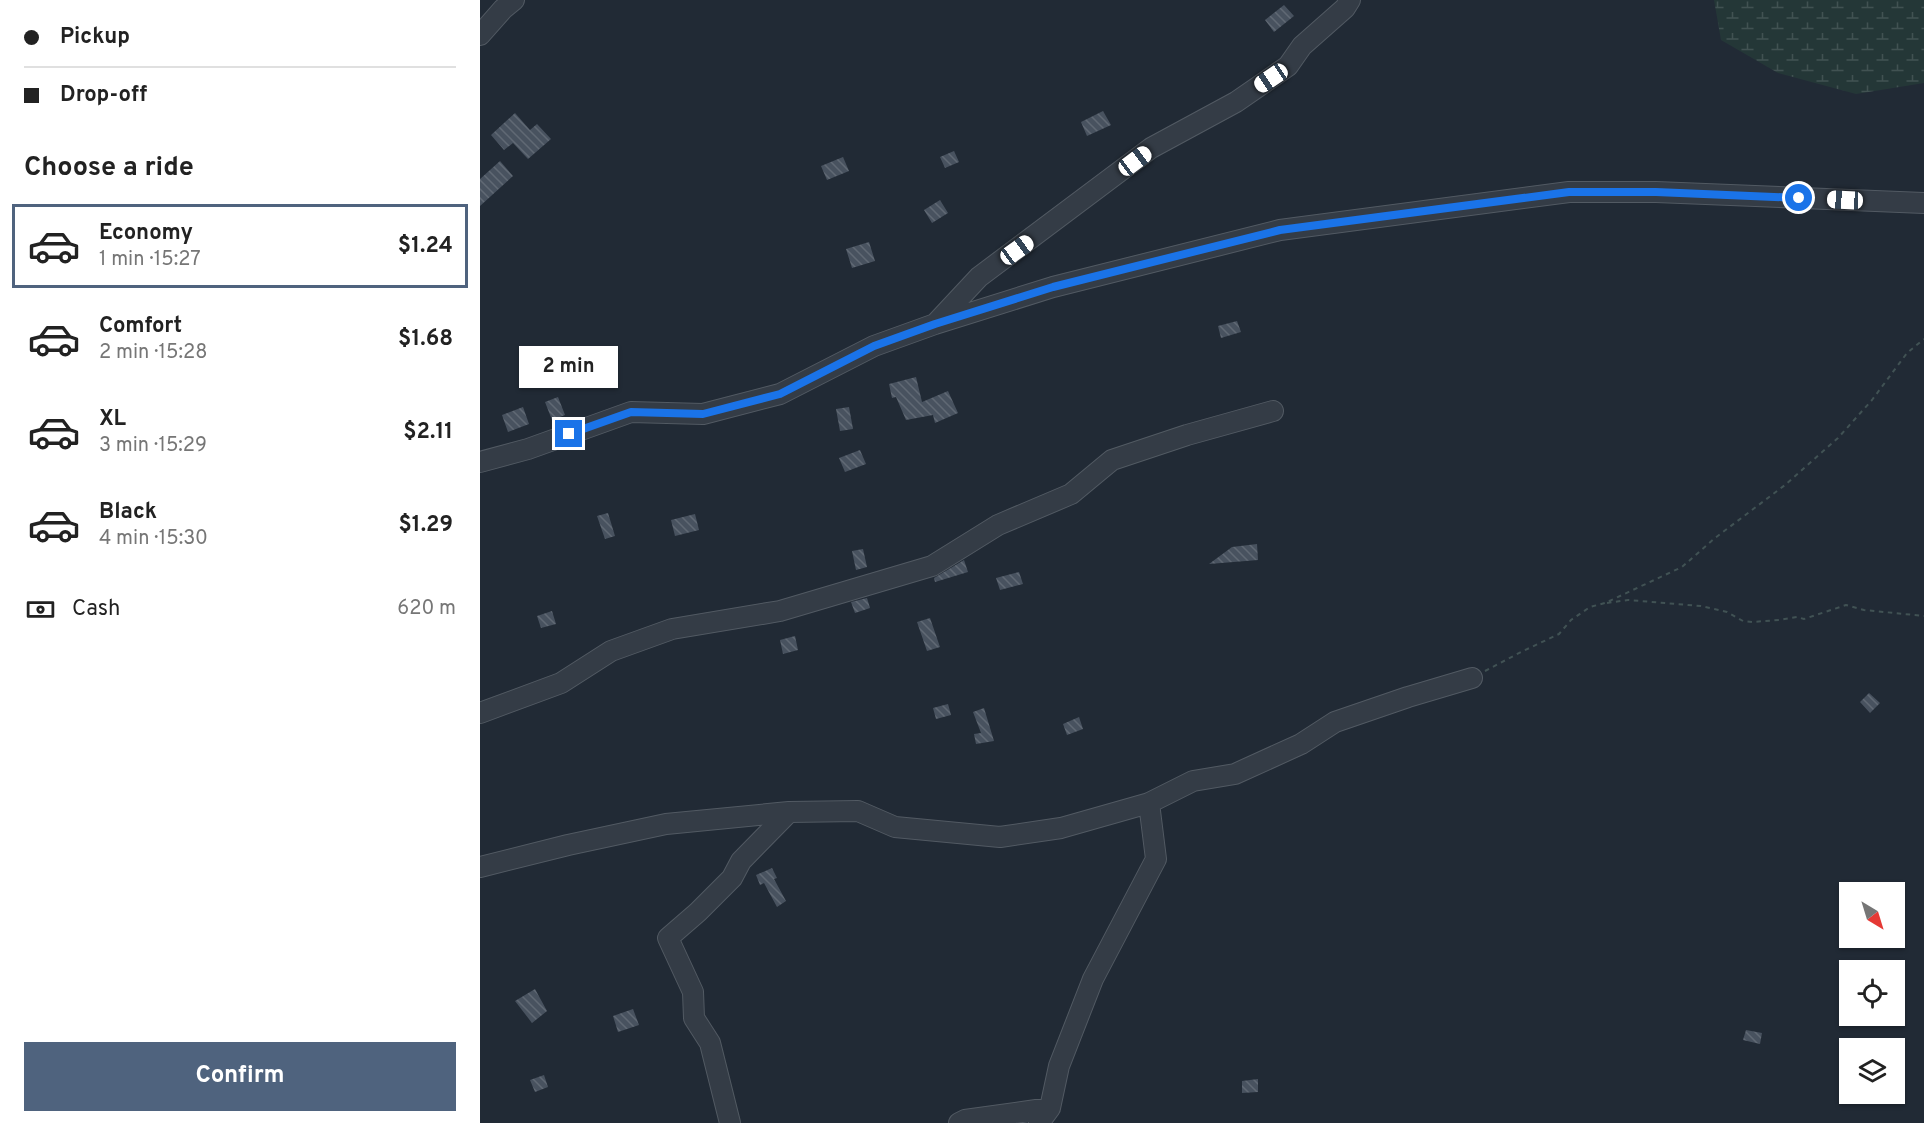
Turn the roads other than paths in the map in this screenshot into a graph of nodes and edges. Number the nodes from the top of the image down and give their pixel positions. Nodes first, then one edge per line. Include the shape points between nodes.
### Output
1 (1350, 0) edge
2 (506, 3) edge
3 (480, 35) edge
4 (1924, 203) edge
5 (935, 324) junction
6 (1273, 411) dead end
7 (480, 462) edge
8 (1472, 678) road end
9 (480, 713) edge
10 (1149, 803) junction
11 (789, 812) junction
12 (480, 867) edge
13 (1045, 1116) edge
14 (730, 1123) edge
15 (959, 1123) edge

1 - 5 street via 1302,46 1288,66 1236,102 1151,148 979,277
2 - 3 street
4 - 5 street via 1569,192 1280,230 1053,287
5 - 7 street via 874,346 780,394 703,414 631,412
6 - 9 street via 1112,460 1071,494 998,525 932,566 780,611 672,629 611,651 561,684
8 - 10 street via 1335,722 1301,744 1236,774 1194,781
10 - 11 street via 1061,828 1000,837 895,827 858,811
10 - 13 street via 1156,859 1093,980 1059,1066
11 - 12 street via 666,824
11 - 14 street via 741,861 732,878 668,938 693,992 694,1018 710,1043
13 - 15 street

